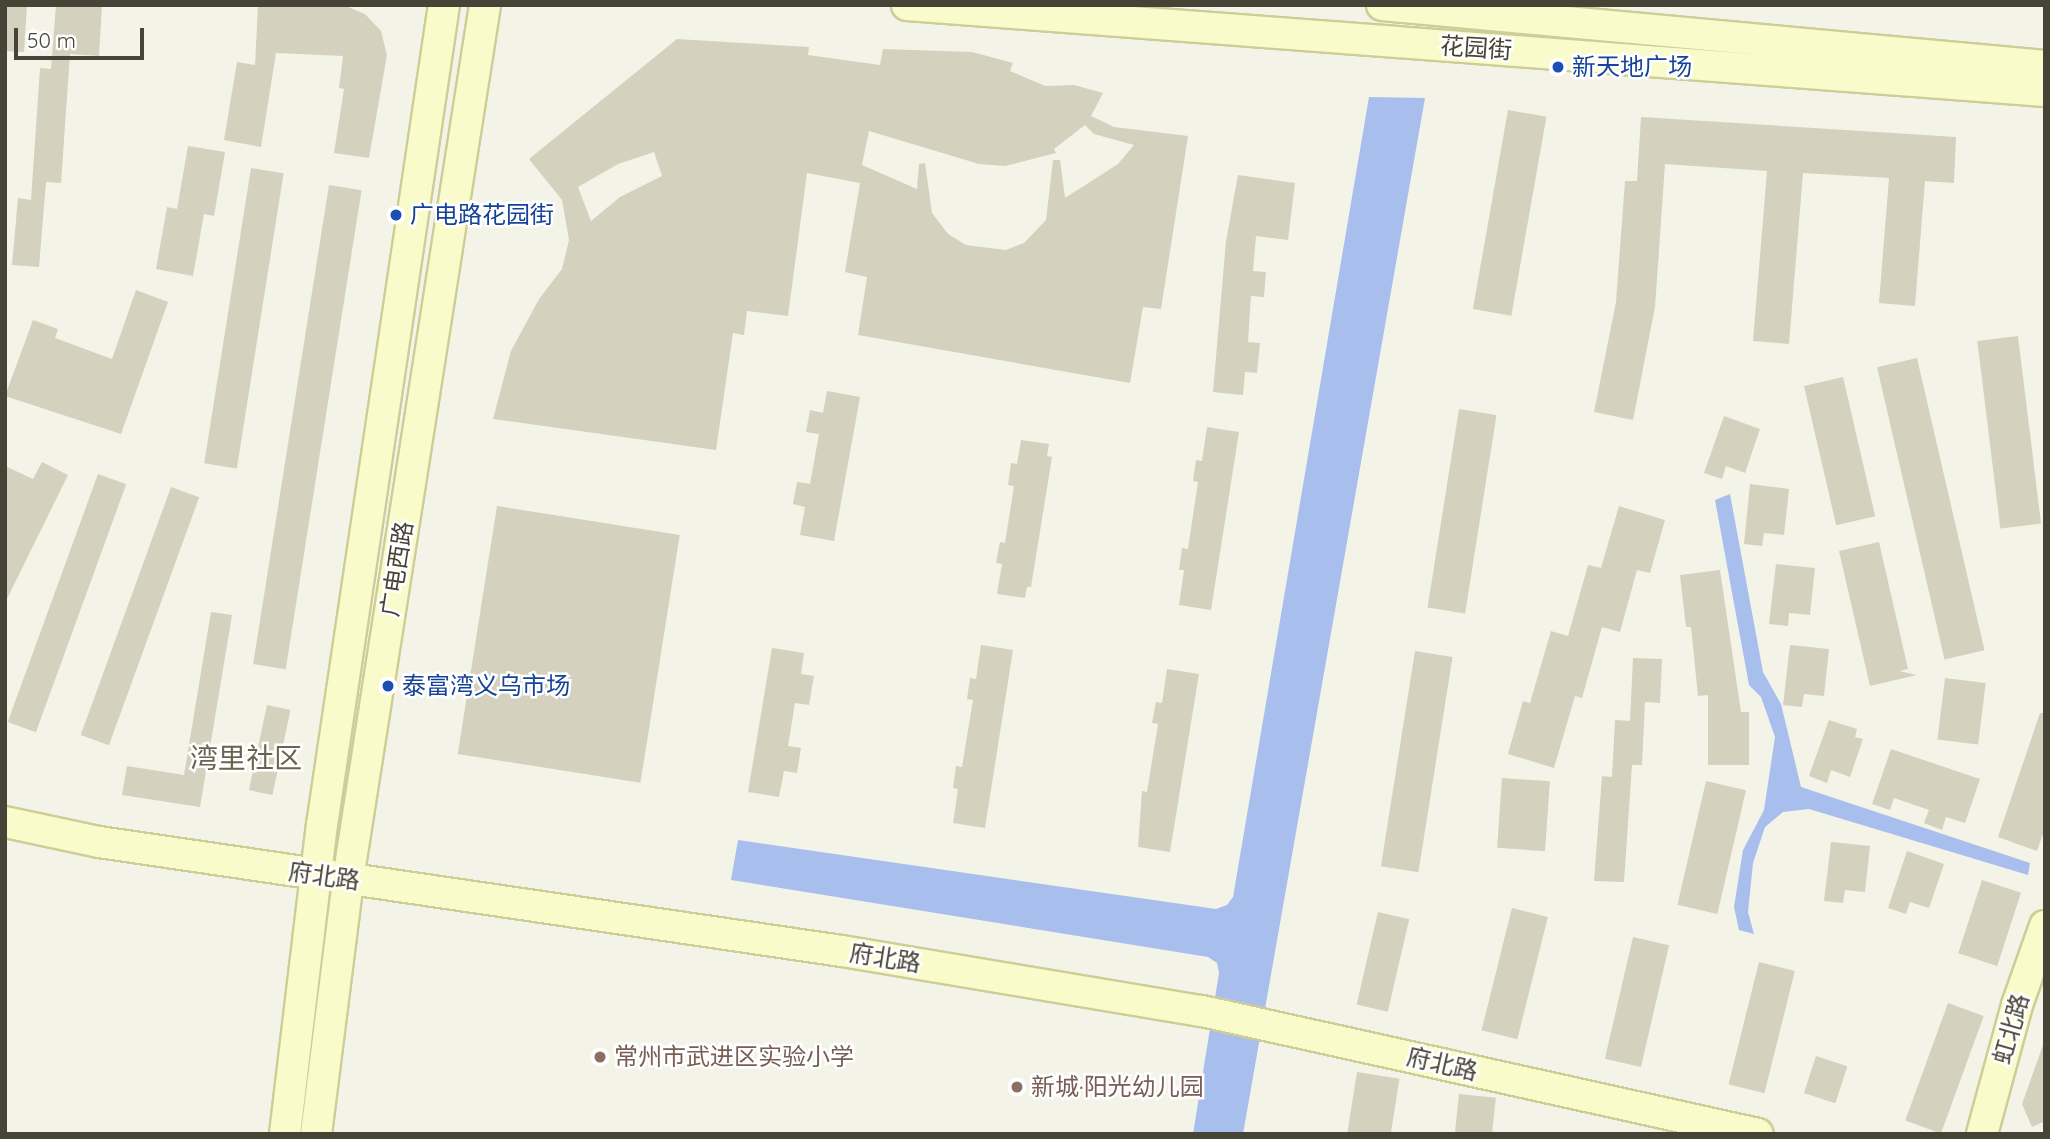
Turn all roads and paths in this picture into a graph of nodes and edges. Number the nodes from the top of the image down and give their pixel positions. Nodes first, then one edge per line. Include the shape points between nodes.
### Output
1 (444, 5) edge
2 (485, 5) edge
3 (907, 5) edge
4 (1382, 5) edge
5 (2045, 66) edge
6 (2045, 92) edge
7 (5, 822) edge
8 (317, 875) junction
9 (348, 880) junction
10 (2045, 926) edge
11 (285, 1134) edge
12 (316, 1134) edge
13 (1758, 1134) edge
14 (1982, 1134) edge

1 - 8 main road, 广电西路
2 - 9 main road, 广电西路
3 - 6 main road, 花园街
4 - 5 main road, 花园街
7 - 8 main road, 府北路 via 99,842
8 - 9 main road, 府北路
8 - 11 main road, 广电西路
9 - 12 main road, 广电西路
9 - 13 main road, 府北路 via 842,951 1202,1011
10 - 14 main road, 虹北路 via 2017,1005

